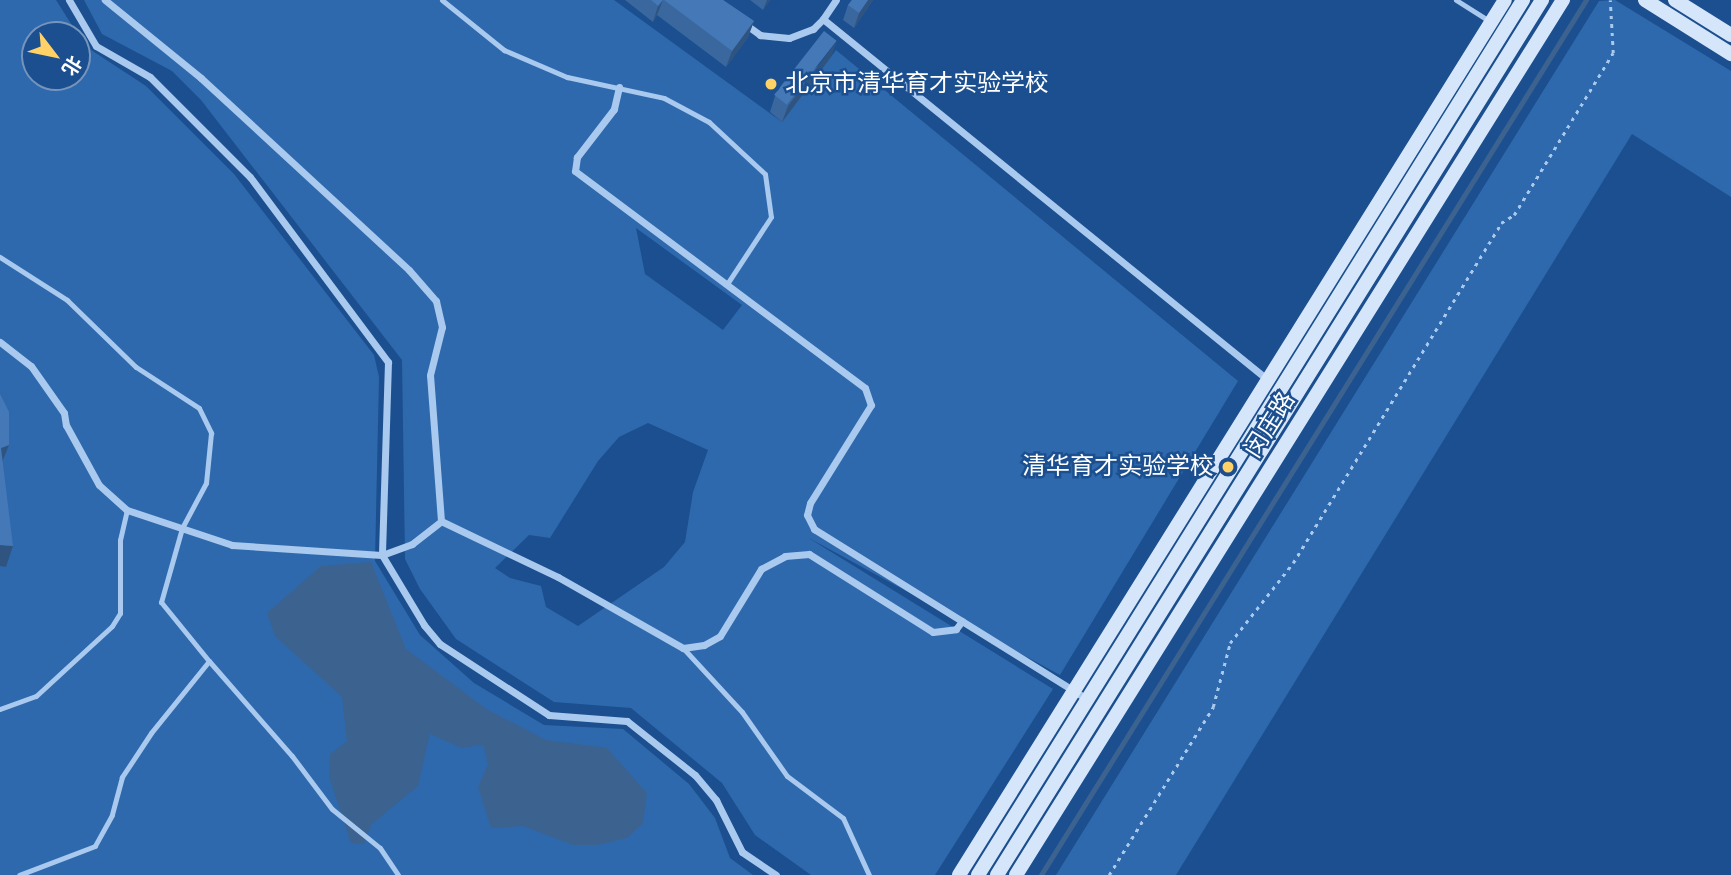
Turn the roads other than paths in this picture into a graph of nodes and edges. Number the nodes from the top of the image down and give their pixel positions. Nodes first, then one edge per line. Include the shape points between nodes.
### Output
1 (69, 0) edge
2 (105, 0) edge
3 (442, 0) edge
4 (836, 0) edge
5 (1456, 0) edge
6 (1505, 0) edge
7 (1523, 0) edge
8 (1542, 0) edge
9 (1563, 0) edge
10 (1644, 0) edge
11 (1675, 0) edge
12 (735, 15) edge
13 (823, 19) junction
14 (1491, 22) junction
15 (1731, 35) edge
16 (1731, 54) edge
17 (619, 87) junction
18 (0, 257) edge
19 (727, 284) junction
20 (0, 342) edge
21 (1268, 380) junction
22 (127, 510) junction
23 (440, 521) junction
24 (182, 528) junction
25 (382, 555) junction
26 (962, 621) junction
27 (683, 648) junction
28 (209, 661) junction
29 (1074, 691) junction
30 (1087, 699) junction
31 (0, 709) edge
32 (19, 875) edge
33 (398, 875) edge
34 (776, 875) edge
35 (869, 875) edge
36 (960, 875) edge
37 (978, 875) edge
38 (997, 875) edge
39 (1016, 875) edge

1 - 25 street via 96,46 150,77 250,177 388,362
2 - 23 street via 201,78 409,270 436,301 442,327 430,375
3 - 17 lane via 504,50 567,77
4 - 13 street
5 - 14 lane
6 - 14 street, 闵庄路
7 - 30 street, 闵庄路
8 - 38 street, 闵庄路
9 - 39 street, 闵庄路
10 - 16 street
11 - 15 street
12 - 13 street via 760,35 775,37 800,35
13 - 21 street
14 - 21 street, 闵庄路
17 - 19 street via 614,109 577,157 575,171
17 - 19 lane via 664,98 709,122 765,174 771,217
18 - 24 lane via 67,300 136,367 199,408 211,433 206,482
19 - 26 street via 865,388 871,405 810,503 807,515 814,530
20 - 22 street via 31,366 64,413 99,485
21 - 29 street, 闵庄路
22 - 24 street
22 - 31 lane via 120,540 120,613 116,620 36,696
23 - 25 street via 412,544
23 - 27 street via 558,577
24 - 25 street via 232,545
24 - 28 lane via 161,602
25 - 34 street via 440,644 549,715 627,721 695,775 716,800 742,852
26 - 27 street via 956,629 933,632 809,554 785,556 761,569 720,636 704,645
26 - 29 street
27 - 35 lane via 742,712 787,776 842,818
28 - 32 lane via 150,733 122,777 112,815 95,846 43,870
28 - 33 lane via 332,809 380,848
29 - 30 street
29 - 36 street, 闵庄路
30 - 37 street, 闵庄路

